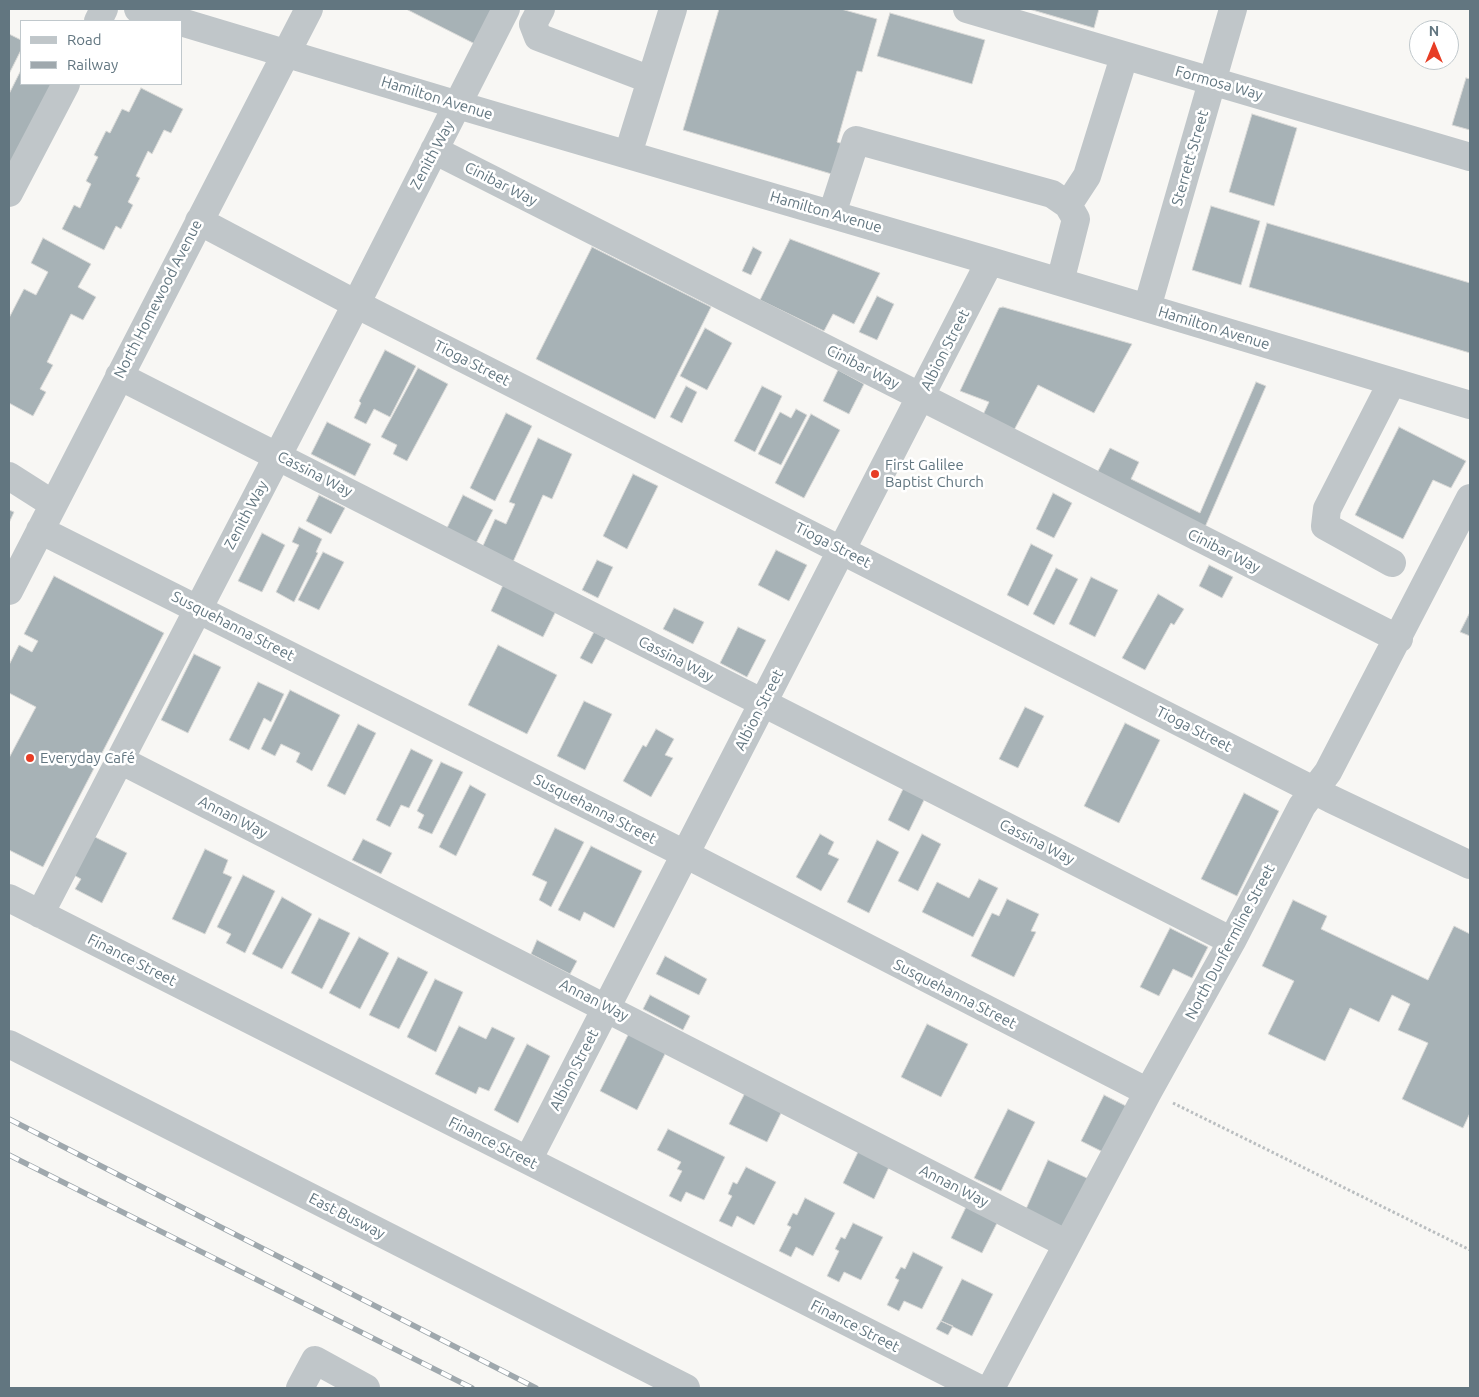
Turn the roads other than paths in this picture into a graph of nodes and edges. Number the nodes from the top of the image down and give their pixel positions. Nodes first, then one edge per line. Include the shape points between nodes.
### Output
1 (138, 9) edge
2 (309, 9) edge
3 (506, 9) edge
4 (541, 9) edge
5 (673, 9) edge
6 (967, 9) edge
7 (1233, 9) edge
8 (177, 20) edge
9 (182, 21) edge
10 (285, 52) junction
11 (1124, 57) junction
12 (651, 80) junction
13 (1212, 80) junction
14 (65, 85) edge
15 (458, 105) junction
16 (434, 150) junction
17 (628, 154) junction
18 (1470, 157) edge
19 (9, 193) edge
20 (1068, 205) junction
21 (832, 214) junction
22 (198, 221) junction
23 (990, 260) junction
24 (1060, 282) junction
25 (356, 304) junction
26 (1147, 308) junction
27 (119, 376) junction
28 (1392, 382) junction
29 (921, 397) junction
30 (1470, 405) edge
31 (278, 455) junction
32 (9, 476) edge
33 (1470, 498) edge
34 (53, 504) junction
35 (40, 530) junction
36 (841, 549) junction
37 (1392, 563) dead end
38 (9, 591) edge
39 (197, 608) junction
40 (1399, 639) junction
41 (763, 703) junction
42 (120, 760) junction
43 (1315, 790) junction
44 (684, 854) junction
45 (1470, 865) edge
46 (9, 898) edge
47 (40, 914) junction
48 (1232, 941) junction
49 (606, 1006) junction
50 (9, 1044) edge
51 (1157, 1095) junction
52 (528, 1160) junction
53 (1067, 1244) junction
54 (300, 1388) edge
55 (366, 1388) edge
56 (686, 1388) edge
57 (978, 1388) edge
58 (991, 1388) edge

1 - 8 street, Hamilton Avenue
2 - 10 street, North Homewood Avenue
3 - 15 street, Zenith Way
4 - 12 street via 533,24 538,36
5 - 12 street
6 - 11 street, Formosa Way
7 - 13 street, Sterrett Street
9 - 10 street, Hamilton Avenue
10 - 15 street, Hamilton Avenue
10 - 22 street, North Homewood Avenue
11 - 13 street, Formosa Way
11 - 20 street via 1087,176
12 - 17 street
13 - 18 street, Formosa Way
13 - 26 street, Sterrett Street
14 - 19 street
15 - 16 street, Zenith Way
15 - 17 street, Hamilton Avenue
16 - 25 street, Zenith Way
16 - 29 street, Cinibar Way
17 - 21 street, Hamilton Avenue
20 - 21 street via 1052,194 856,140
20 - 24 street via 1076,219
21 - 23 street, Hamilton Avenue
22 - 25 street, Tioga Street
22 - 27 street, North Homewood Avenue
23 - 24 street, Hamilton Avenue
23 - 29 street, Albion Street
24 - 26 street, Hamilton Avenue
25 - 31 street, Zenith Way
25 - 36 street, Tioga Street
26 - 28 street, Hamilton Avenue
27 - 31 street, Cassina Way
27 - 34 street, North Homewood Avenue
28 - 30 street, Hamilton Avenue
28 - 37 street via 1327,508 1325,526
29 - 36 street, Albion Street
29 - 40 street, Cinibar Way
31 - 39 street, Zenith Way
31 - 41 street, Cassina Way
32 - 34 street
33 - 40 street, North Dunfermline Street
34 - 35 street, North Homewood Avenue
35 - 38 street, North Homewood Avenue
35 - 39 street, Susquehanna Street
36 - 41 street, Albion Street
36 - 43 street, Tioga Street
39 - 42 street, Zenith Way
39 - 44 street, Susquehanna Street
40 - 43 street, North Dunfermline Street via 1328,772
41 - 44 street, Albion Street
41 - 48 street, Cassina Way
42 - 47 street, Zenith Way
42 - 49 street, Annan Way
43 - 45 street, Tioga Street
43 - 48 street, North Dunfermline Street via 1302,806
44 - 49 street, Albion Street
44 - 51 street, Susquehanna Street
46 - 47 street, Finance Street
47 - 52 street, Finance Street
48 - 51 street, North Dunfermline Street
49 - 52 street, Albion Street
49 - 53 street, Annan Way
50 - 56 street, East Busway
51 - 53 street, North Dunfermline Street
52 - 57 street, Finance Street
53 - 58 street, North Dunfermline Street
54 - 55 street via 315,1360

